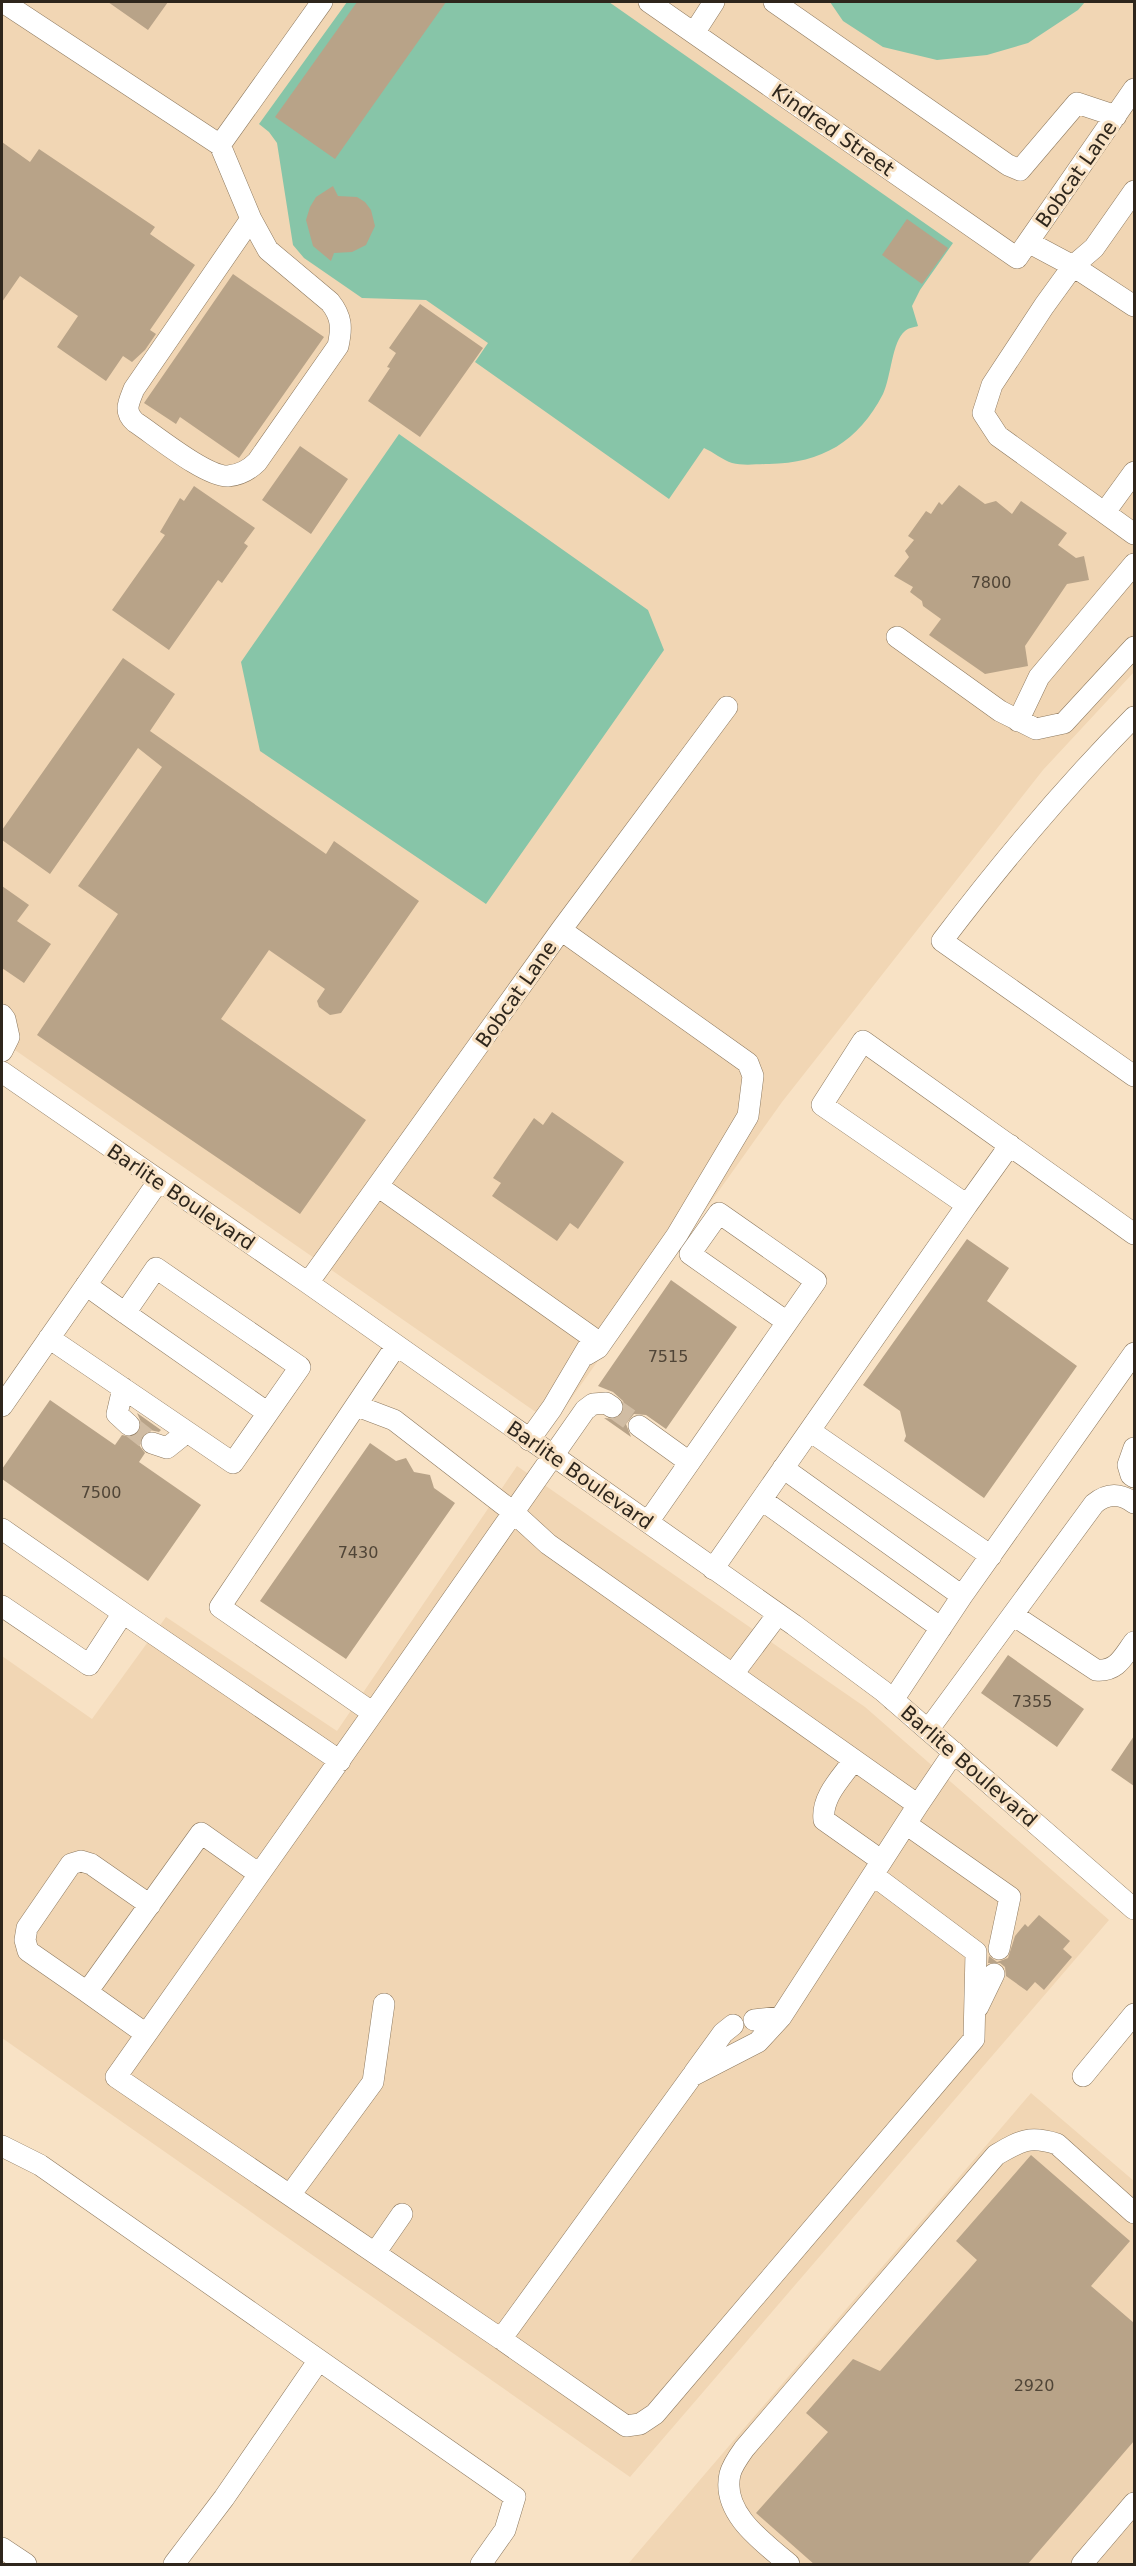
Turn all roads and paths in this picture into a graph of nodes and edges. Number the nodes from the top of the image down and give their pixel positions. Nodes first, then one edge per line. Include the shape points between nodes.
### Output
1 (322, 2) edge
2 (649, 2) edge
3 (714, 2) edge
4 (774, 2) edge
5 (4, 4) edge
6 (694, 33) junction
7 (1134, 89) edge
8 (1116, 116) junction
9 (220, 145) junction
10 (1134, 191) edge
11 (251, 219) junction
12 (1022, 250) junction
13 (1073, 266) junction
14 (1134, 306) edge
15 (1134, 472) edge
16 (1105, 512) junction
17 (1134, 534) edge
18 (1134, 564) edge
19 (897, 637) dead end
20 (1134, 647) edge
21 (727, 707) dead end
22 (1134, 717) edge
23 (1018, 721) junction
24 (561, 930) junction
25 (2, 1015) edge
26 (2, 1051) edge
27 (2, 1071) edge
28 (1134, 1076) edge
29 (1010, 1145) junction
30 (158, 1182) junction
31 (379, 1187) junction
32 (968, 1205) junction
33 (1134, 1234) edge
34 (308, 1283) junction
35 (86, 1285) junction
36 (125, 1312) junction
37 (787, 1323) junction
38 (49, 1338) junction
39 (396, 1346) junction
40 (589, 1346) junction
41 (1134, 1353) edge
42 (123, 1388) junction
43 (2, 1406) edge
44 (357, 1406) junction
45 (612, 1407) tunnel mouth
46 (268, 1413) junction
47 (129, 1425) tunnel mouth
48 (639, 1426) tunnel mouth
49 (810, 1431) junction
50 (187, 1432) junction
51 (529, 1440) junction
52 (152, 1443) dead end
53 (1134, 1448) edge
54 (551, 1456) junction
55 (689, 1462) junction
56 (783, 1468) junction
57 (1134, 1478) edge
58 (762, 1500) junction
59 (1134, 1503) edge
60 (513, 1512) junction
61 (648, 1522) junction
62 (2, 1529) edge
63 (991, 1556) junction
64 (713, 1569) junction
65 (962, 1596) junction
66 (2, 1606) edge
67 (123, 1613) junction
68 (778, 1614) junction
69 (1013, 1615) junction
70 (941, 1628) junction
71 (1134, 1642) edge
72 (733, 1674) junction
73 (893, 1700) junction
74 (374, 1713) junction
75 (928, 1730) junction
76 (954, 1752) junction
77 (854, 1760) junction
78 (340, 1761) junction
79 (918, 1805) junction
80 (906, 1824) junction
81 (877, 1868) junction
82 (259, 1874) junction
83 (150, 1905) junction
84 (1134, 1909) edge
85 (999, 1949) dead end
86 (994, 1974) dead end
87 (87, 1992) junction
88 (384, 2004) dead end
89 (1134, 2014) edge
90 (974, 2016) junction
91 (781, 2017) junction
92 (754, 2020) dead end
93 (733, 2025) dead end
94 (146, 2034) junction
95 (692, 2076) junction
96 (1083, 2076) dead end
97 (2, 2146) edge
98 (290, 2195) junction
99 (1134, 2213) edge
100 (402, 2214) dead end
101 (375, 2253) junction
102 (501, 2339) junction
103 (319, 2360) junction
104 (1134, 2503) edge
105 (2, 2548) edge
106 (21, 2563) edge
107 (174, 2565) edge
108 (481, 2565) edge
109 (789, 2565) edge
110 (1082, 2565) edge

1 - 9 street
2 - 6 street, Kindred Street
3 - 6 street
4 - 8 street via 1020,170 1077,103
5 - 9 street
6 - 12 street, Kindred Street
7 - 8 street, Bobcat Lane
8 - 12 street, Bobcat Lane
9 - 11 street
10 - 13 street via 1094,248
11 - 11 street via 268,250 330,302 338,312 342,328 338,346 256,462 249,470 216,475 135,422 127,410 134,389
12 - 13 street, Kindred Street
13 - 14 street, Kindred Street
13 - 16 street via 992,385 983,413 998,436
15 - 16 street
16 - 17 street
18 - 23 street via 1039,677
19 - 23 street
20 - 23 street via 1064,723 1036,729
21 - 24 street, Bobcat Lane
22 - 28 street via 1015,848 942,941
24 - 31 street, Bobcat Lane
24 - 40 street via 748,1063 753,1076 748,1116 677,1235 598,1348
25 - 26 street via 9,1037
27 - 30 street, Barlite Boulevard
29 - 32 street
29 - 32 street via 862,1041 822,1105
29 - 33 street
30 - 34 street, Barlite Boulevard
30 - 35 street
31 - 34 street, Bobcat Lane
31 - 40 street
32 - 49 street
34 - 39 street, Barlite Boulevard
35 - 36 street
35 - 38 street
36 - 46 street
36 - 46 street via 156,1268 300,1367
37 - 37 street via 816,1281 718,1213 690,1254
37 - 55 street
38 - 42 street
38 - 43 street
39 - 44 street
39 - 51 street, Barlite Boulevard
40 - 51 street
41 - 63 street
42 - 47 street via 117,1414
42 - 50 street
44 - 60 street via 394,1420
44 - 74 street via 220,1607
45 - 54 street via 594,1404 585,1410
46 - 50 street via 233,1463
48 - 55 street
49 - 56 street
49 - 63 street
50 - 52 street via 167,1448
51 - 54 street, Barlite Boulevard
53 - 57 street via 1128,1465
54 - 60 street
54 - 61 street, Barlite Boulevard
55 - 61 street
56 - 58 street
56 - 65 street
58 - 64 street
58 - 70 street
59 - 69 street via 1124,1496 1111,1495 1094,1504
60 - 72 street via 548,1544
60 - 74 street
61 - 64 street, Barlite Boulevard
62 - 67 street
63 - 65 street
64 - 68 street, Barlite Boulevard
65 - 70 street
66 - 67 street via 89,1665
67 - 78 street
68 - 72 street
68 - 73 street, Barlite Boulevard
69 - 71 street via 1096,1670 1116,1667
69 - 75 street
70 - 73 street
72 - 77 street
73 - 75 street, Barlite Boulevard
74 - 78 street
75 - 76 street, Barlite Boulevard
76 - 79 street
76 - 84 street, Barlite Boulevard
77 - 79 street
77 - 81 street via 826,1801 824,1820
78 - 82 street
79 - 80 street
80 - 81 street
80 - 85 street via 1010,1897
81 - 90 street via 976,1952
81 - 91 street
82 - 83 street via 201,1833
82 - 94 street
83 - 87 street
83 - 87 street via 91,1864 71,1864 27,1928 25,1940 28,1951
86 - 90 street
87 - 94 street
88 - 98 street via 373,2082
89 - 96 street
90 - 102 street via 974,2039 655,2414 640,2424 626,2426
91 - 92 street
91 - 95 street via 758,2042
93 - 95 street
94 - 98 street via 116,2077
95 - 102 street
97 - 103 street via 40,2165
98 - 101 street
99 - 109 street via 1057,2144 1041,2139 1023,2140 996,2156 744,2449 730,2473 730,2499 750,2530
100 - 101 street
101 - 102 street
103 - 107 street
103 - 108 street via 515,2497 505,2530
104 - 110 street
105 - 106 street

